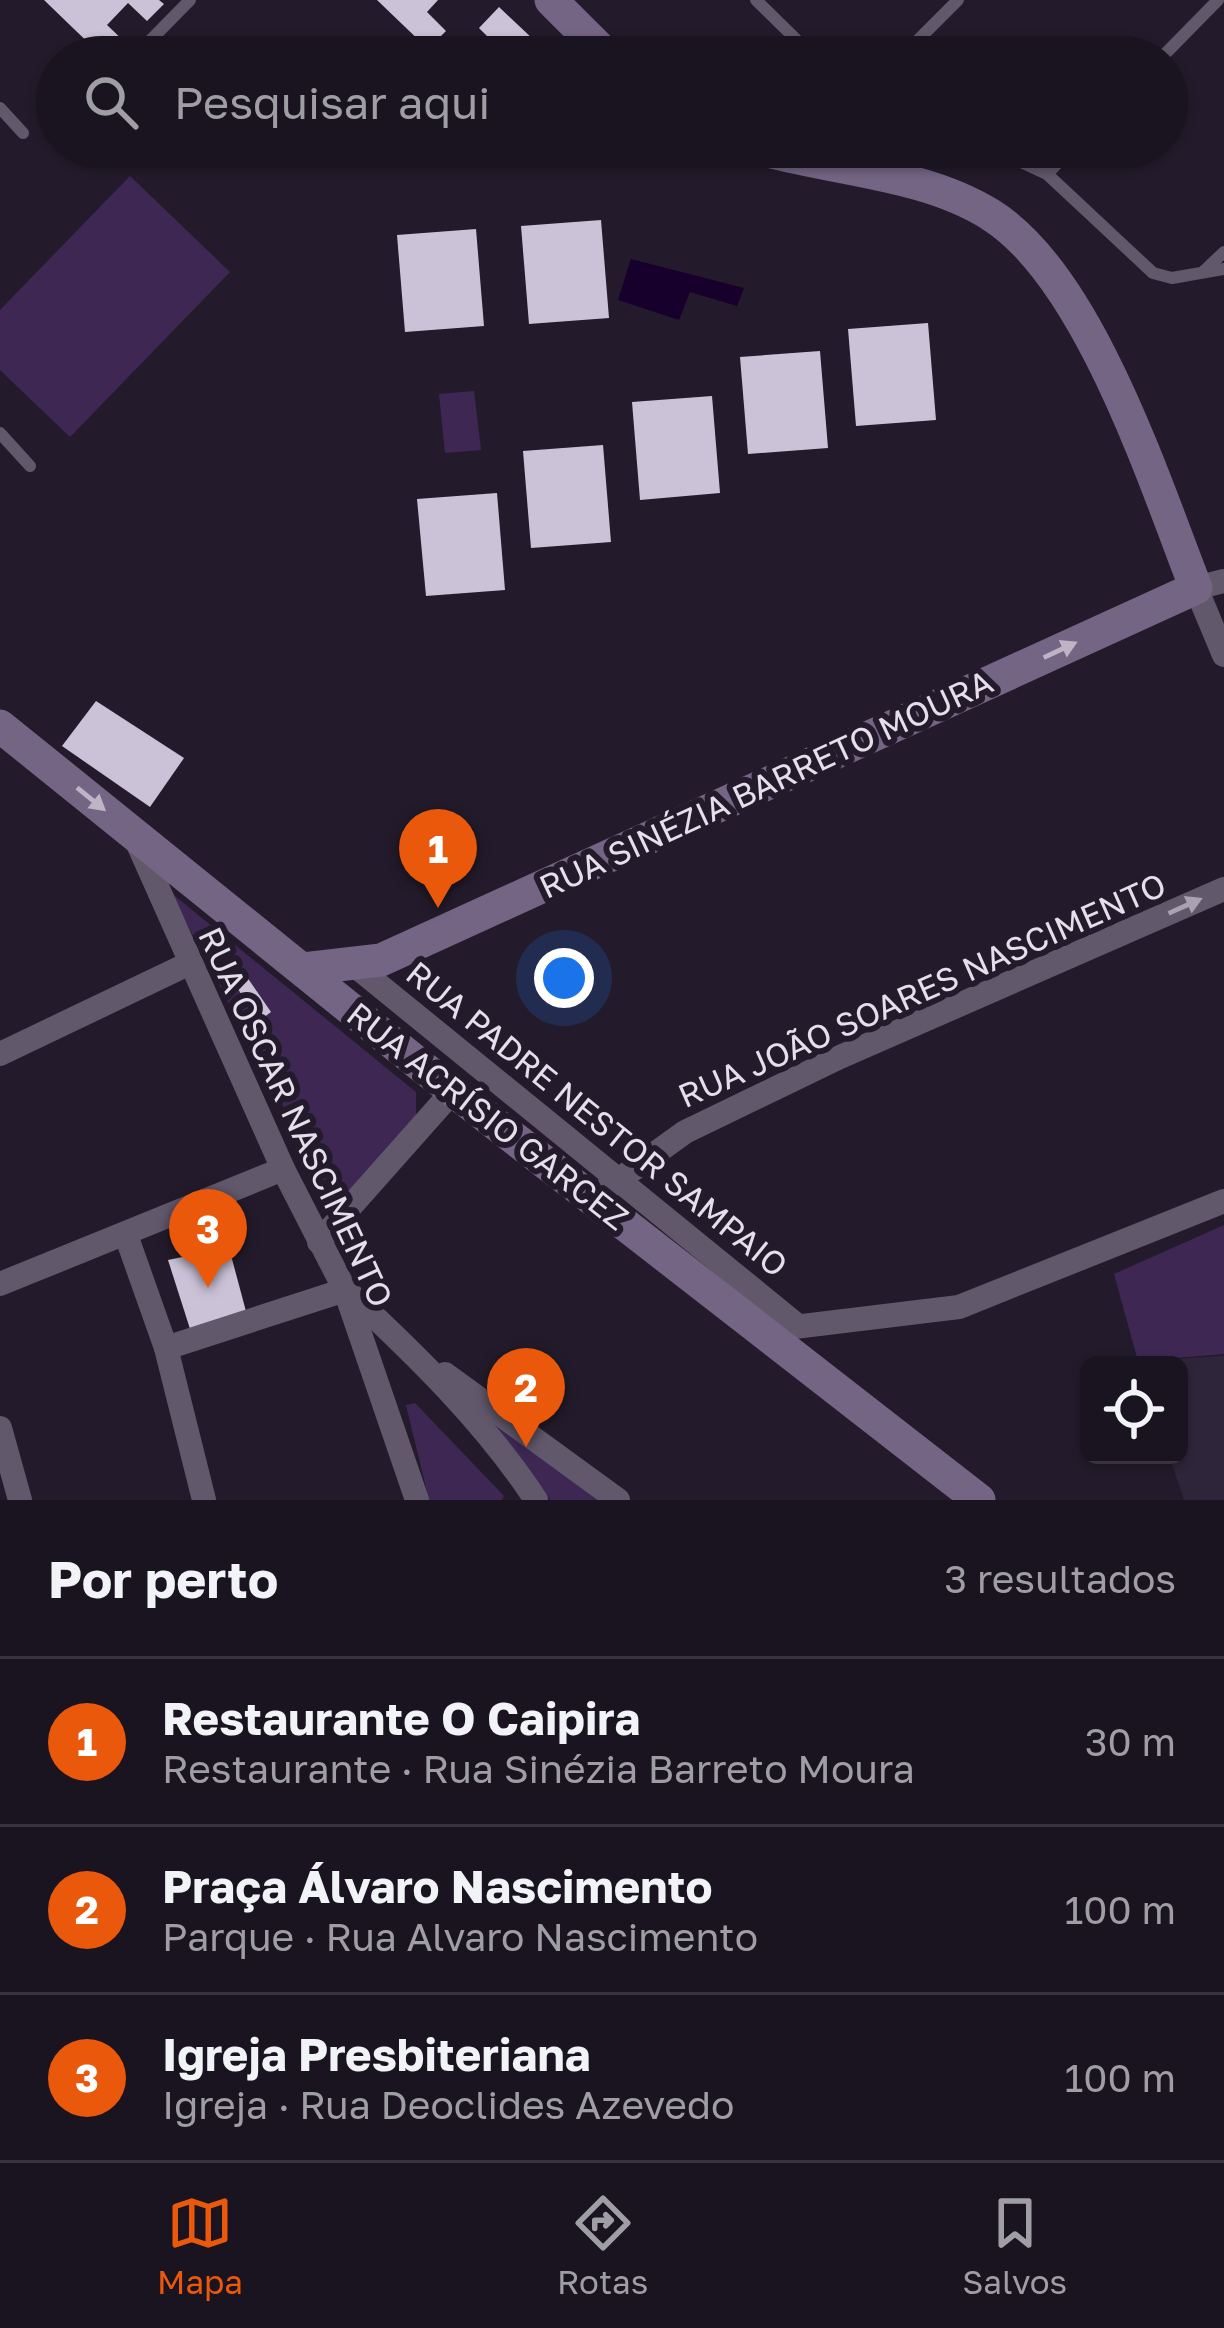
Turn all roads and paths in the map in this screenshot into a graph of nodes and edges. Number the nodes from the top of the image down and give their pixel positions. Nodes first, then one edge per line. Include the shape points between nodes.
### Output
1 (190, 0) edge
2 (551, 0) edge
3 (756, 0) edge
4 (958, 0) edge
5 (1218, 0) edge
6 (155, 36) edge
7 (587, 36) edge
8 (793, 36) edge
9 (922, 36) edge
10 (1183, 36) edge
11 (0, 108) edge
12 (23, 133) dead end
13 (843, 168) edge
14 (1034, 168) edge
15 (1053, 168) edge
16 (1047, 174) junction
17 (1224, 252) edge
18 (1224, 269) edge
19 (1198, 276) junction
20 (0, 433) edge
21 (30, 466) dead end
22 (1210, 585) edge
23 (1224, 655) edge
24 (0, 726) edge
25 (133, 833) junction
26 (1224, 889) edge
27 (188, 964) junction
28 (370, 968) junction
29 (303, 969) junction
30 (370, 1025) junction
31 (0, 1054) edge
32 (453, 1091) junction
33 (283, 1169) junction
34 (619, 1175) junction
35 (592, 1199) junction
36 (1224, 1201) edge
37 (126, 1235) junction
38 (319, 1242) junction
39 (0, 1284) edge
40 (345, 1290) junction
41 (798, 1326) junction
42 (763, 1330) junction
43 (405, 1344) junction
44 (166, 1348) junction
45 (0, 1428) edge
46 (20, 1500) edge
47 (204, 1500) edge
48 (417, 1500) edge
49 (536, 1500) edge
50 (618, 1500) edge
51 (979, 1500) edge

1 - 6 lane
2 - 7 street
3 - 8 lane
4 - 9 lane
5 - 10 lane
11 - 12 lane
13 - 22 street via 929,188 990,214 1036,252
14 - 16 lane
15 - 16 lane
16 - 19 lane via 1153,273
17 - 19 lane
18 - 19 lane
20 - 21 lane
22 - 23 street
28 -> 22 street, RUA SINÉZIA BARRETO MOURA
24 -> 25 street, RUA ACRÍSIO GARCEZ
25 - 27 street, RUA OSCAR NASCIMENTO
25 - 29 street, RUA ACRÍSIO GARCEZ
34 -> 26 street, RUA JOÃO SOARES NASCIMENTO via 685,1132 840,1057
27 - 31 street
27 - 33 street, RUA OSCAR NASCIMENTO
28 - 29 street, RUA SINÉZIA BARRETO MOURA
28 - 30 street
28 - 34 street, RUA PADRE NESTOR SAMPAIO
29 - 30 street, RUA ACRÍSIO GARCEZ
30 - 32 street, RUA ACRÍSIO GARCEZ
32 - 35 street, RUA ACRÍSIO GARCEZ
32 - 38 street
33 - 37 street
33 - 38 street, RUA OSCAR NASCIMENTO
34 - 35 street, RUA JOÃO SOARES NASCIMENTO
34 - 41 street, RUA PADRE NESTOR SAMPAIO
35 - 42 street, RUA ACRÍSIO GARCEZ
36 - 41 street via 959,1307
37 - 39 street
37 - 44 street
38 - 40 street, RUA OSCAR NASCIMENTO
40 - 43 street
40 - 44 street
40 - 48 street, RUA OSCAR NASCIMENTO
41 - 42 street
42 - 51 street, RUA ACRÍSIO GARCEZ
43 - 49 street
43 - 50 street
44 - 47 street
45 - 46 street

